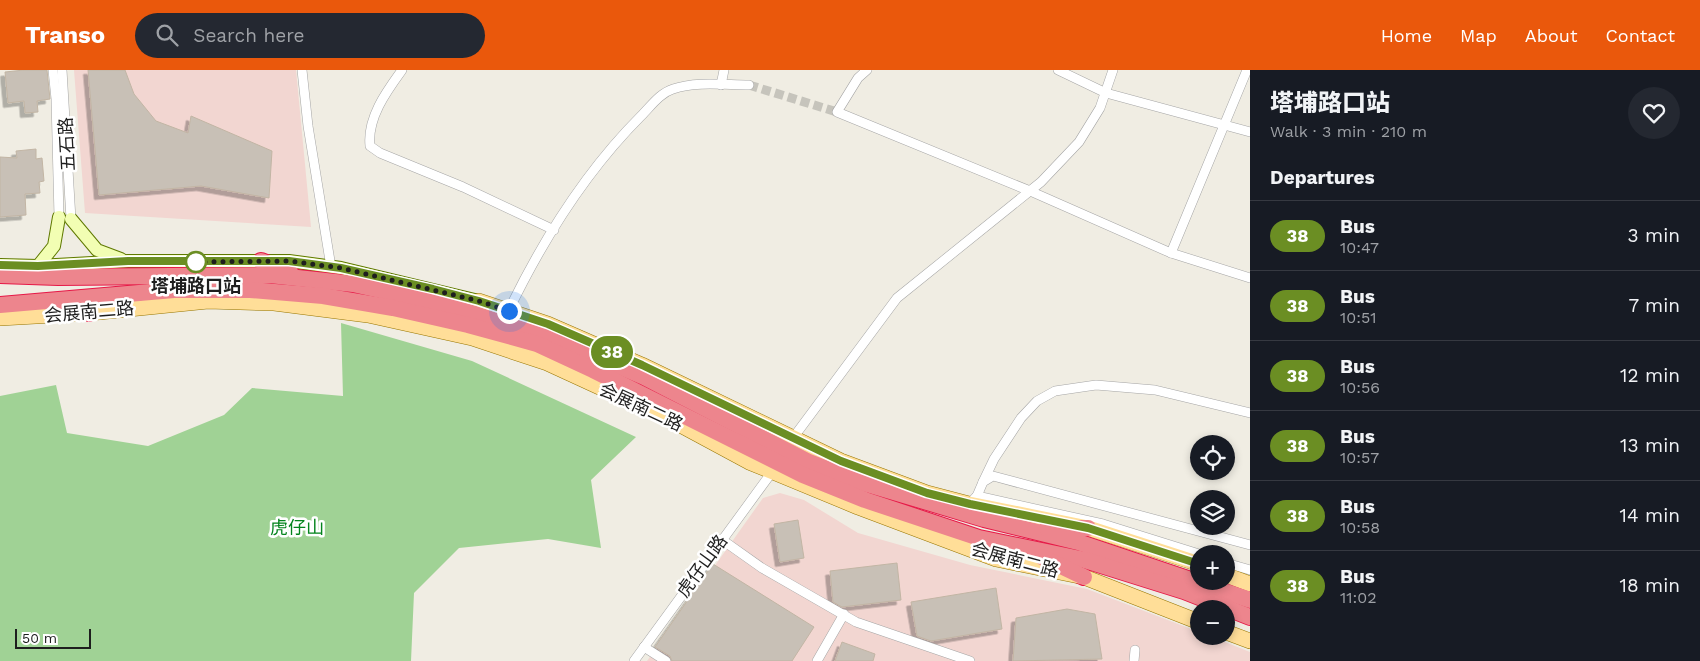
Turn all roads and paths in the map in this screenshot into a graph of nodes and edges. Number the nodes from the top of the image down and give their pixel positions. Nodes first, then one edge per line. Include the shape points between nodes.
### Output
1 (53, 70) edge
2 (62, 70) edge
3 (302, 70) edge
4 (402, 70) edge
5 (724, 70) edge
6 (867, 70) edge
7 (1058, 70) edge
8 (1113, 70) edge
9 (1247, 70) edge
10 (749, 84) tunnel mouth
11 (721, 85) junction
12 (1106, 93) junction
13 (1224, 124) junction
14 (1250, 132) edge
15 (1030, 191) junction
16 (65, 218) junction
17 (554, 230) junction
18 (1171, 253) junction
19 (128, 261) junction
20 (261, 261) junction
21 (0, 266) edge
22 (38, 266) junction
23 (331, 267) junction
24 (0, 275) edge
25 (308, 278) junction
26 (1250, 278) edge
27 (479, 301) joint
28 (43, 302) junction
29 (0, 305) edge
30 (89, 313) junction
31 (506, 316) junction
32 (0, 318) edge
33 (1250, 413) edge
34 (792, 438) junction
35 (772, 472) junction
36 (983, 482) junction
37 (973, 500) junction
38 (1018, 528) junction
39 (1088, 528) junction
40 (721, 539) junction
41 (1250, 545) edge
42 (1017, 546) junction
43 (1190, 551) edge
44 (1190, 561) edge
45 (1235, 566) edge
46 (1250, 570) edge
47 (1084, 577) junction
48 (1235, 578) edge
49 (1250, 584) edge
50 (1250, 600) edge
51 (844, 614) junction
52 (1190, 618) edge
53 (1250, 618) edge
54 (1235, 635) edge
55 (1250, 641) edge
56 (644, 647) junction
57 (1135, 650) dead end
58 (634, 661) edge
59 (666, 661) edge
60 (817, 661) edge
61 (970, 661) edge
62 (1134, 661) edge

1 - 16 street, 五石路
2 - 16 street, 五石路
3 - 23 street
4 - 17 street via 374,116 369,132 370,146
5 - 11 street
6 - 15 street via 858,78 837,112
7 - 12 street
8 - 12 street
9 - 13 street
10 - 11 street
11 - 17 street via 685,86 662,94 594,168
12 - 13 street
12 - 15 street via 1079,142
13 - 14 street
13 - 18 street
15 - 18 street
15 - 34 street via 897,298
16 - 19 main road via 98,250
16 - 22 main road via 54,246
17 - 31 street
18 - 26 street
19 - 20 main road
19 - 22 main road
20 - 23 main road
20 - 25 highway
21 - 22 main road
23 - 27 main road
24 - 25 highway
25 - 31 highway
27 - 31 main road
28 - 29 highway
28 - 30 highway
28 - 42 highway via 174,290 250,290 341,299 468,325 537,344 803,476 979,538
30 - 32 main road, 会展南二路
30 - 35 main road, 会展南二路 via 208,301 274,303 368,315 472,338 547,363 671,420
31 - 34 main road via 548,324 642,365
31 - 38 highway via 644,377 810,462 864,483
33 - 36 street via 1155,390 1096,385 1055,391 1037,401 1021,418
34 - 37 main road via 841,461 927,493
35 - 40 street, 虎仔山路
35 - 47 main road, 会展南二路 via 996,559
36 - 37 street
36 - 41 street via 993,476 1019,482
37 - 39 main road
37 - 43 street via 1102,524
38 - 39 highway
38 - 50 highway via 1078,542
39 - 44 main road
40 - 51 street via 762,568
40 - 56 street, 虎仔山路
42 - 47 highway
42 - 53 highway via 1085,560 1184,591
45 - 46 street
47 - 52 main road, 会展南二路
48 - 49 main road
51 - 60 street
51 - 61 street via 856,622
54 - 55 main road
56 - 58 street, 虎仔山路
56 - 59 street
57 - 62 street

